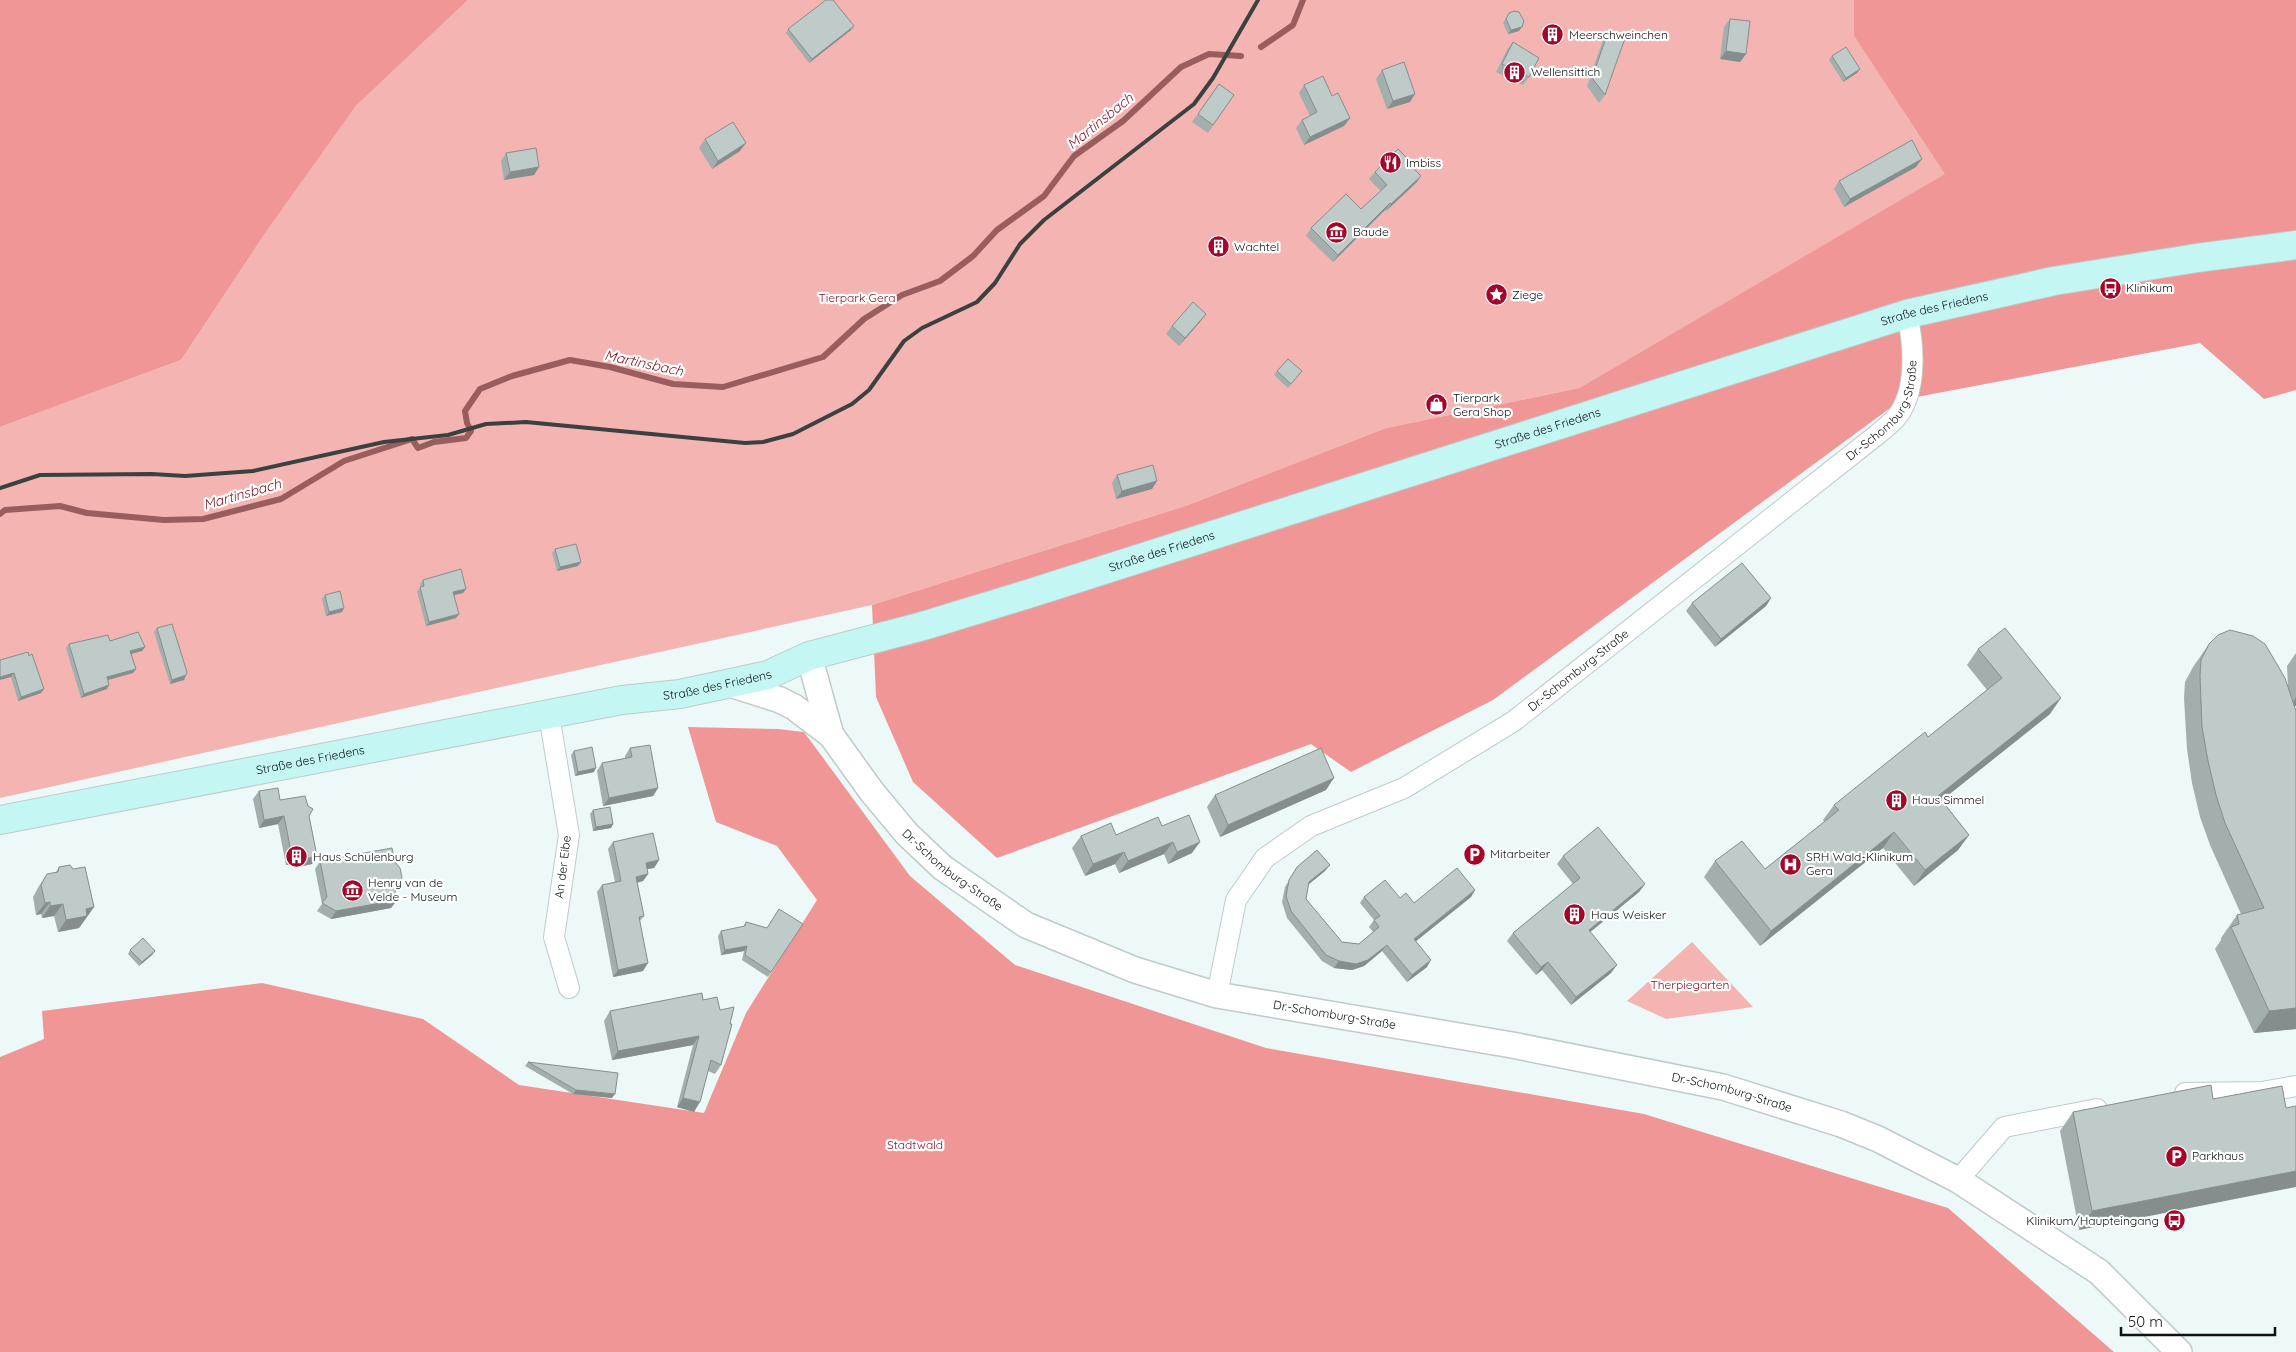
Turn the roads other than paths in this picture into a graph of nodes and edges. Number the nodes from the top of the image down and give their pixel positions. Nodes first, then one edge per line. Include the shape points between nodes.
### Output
1 (2296, 244) edge
2 (1907, 314) junction
3 (809, 656) junction
4 (730, 684) junction
5 (622, 700) junction
6 (550, 715) junction
7 (831, 735) junction
8 (0, 820) edge
9 (569, 988) dead end
10 (1217, 995) junction
11 (2296, 1086) edge
12 (2169, 1096) edge
13 (2120, 1105) edge
14 (1958, 1180) junction
15 (2178, 1352) edge

1 - 2 main road, Straße des Friedens via 2054,282
2 - 3 main road, Straße des Friedens via 1019,597
2 - 10 street, Dr.-Schomburg-Straße via 1913,340 1910,389 1897,418 1514,721 1404,788 1310,826 1265,858 1236,900
3 - 4 main road, Straße des Friedens via 768,675
3 - 5 main road, Straße des Friedens via 763,658 678,677
3 - 7 street, Dr.-Schomburg-Straße
4 - 5 main road, Straße des Friedens via 680,694
4 - 7 street via 794,707
5 - 6 main road, Straße des Friedens
6 - 8 main road, Straße des Friedens
6 - 9 street, An der Eibe via 569,835 554,938
7 - 10 street, Dr.-Schomburg-Straße via 907,834 943,868 1026,925 1135,970
10 - 14 street, Dr.-Schomburg-Straße via 1512,1045 1723,1087 1878,1138
11 - 12 street via 2262,1092 2188,1092
13 - 14 street via 2004,1126
14 - 15 street, Dr.-Schomburg-Straße via 2099,1272

